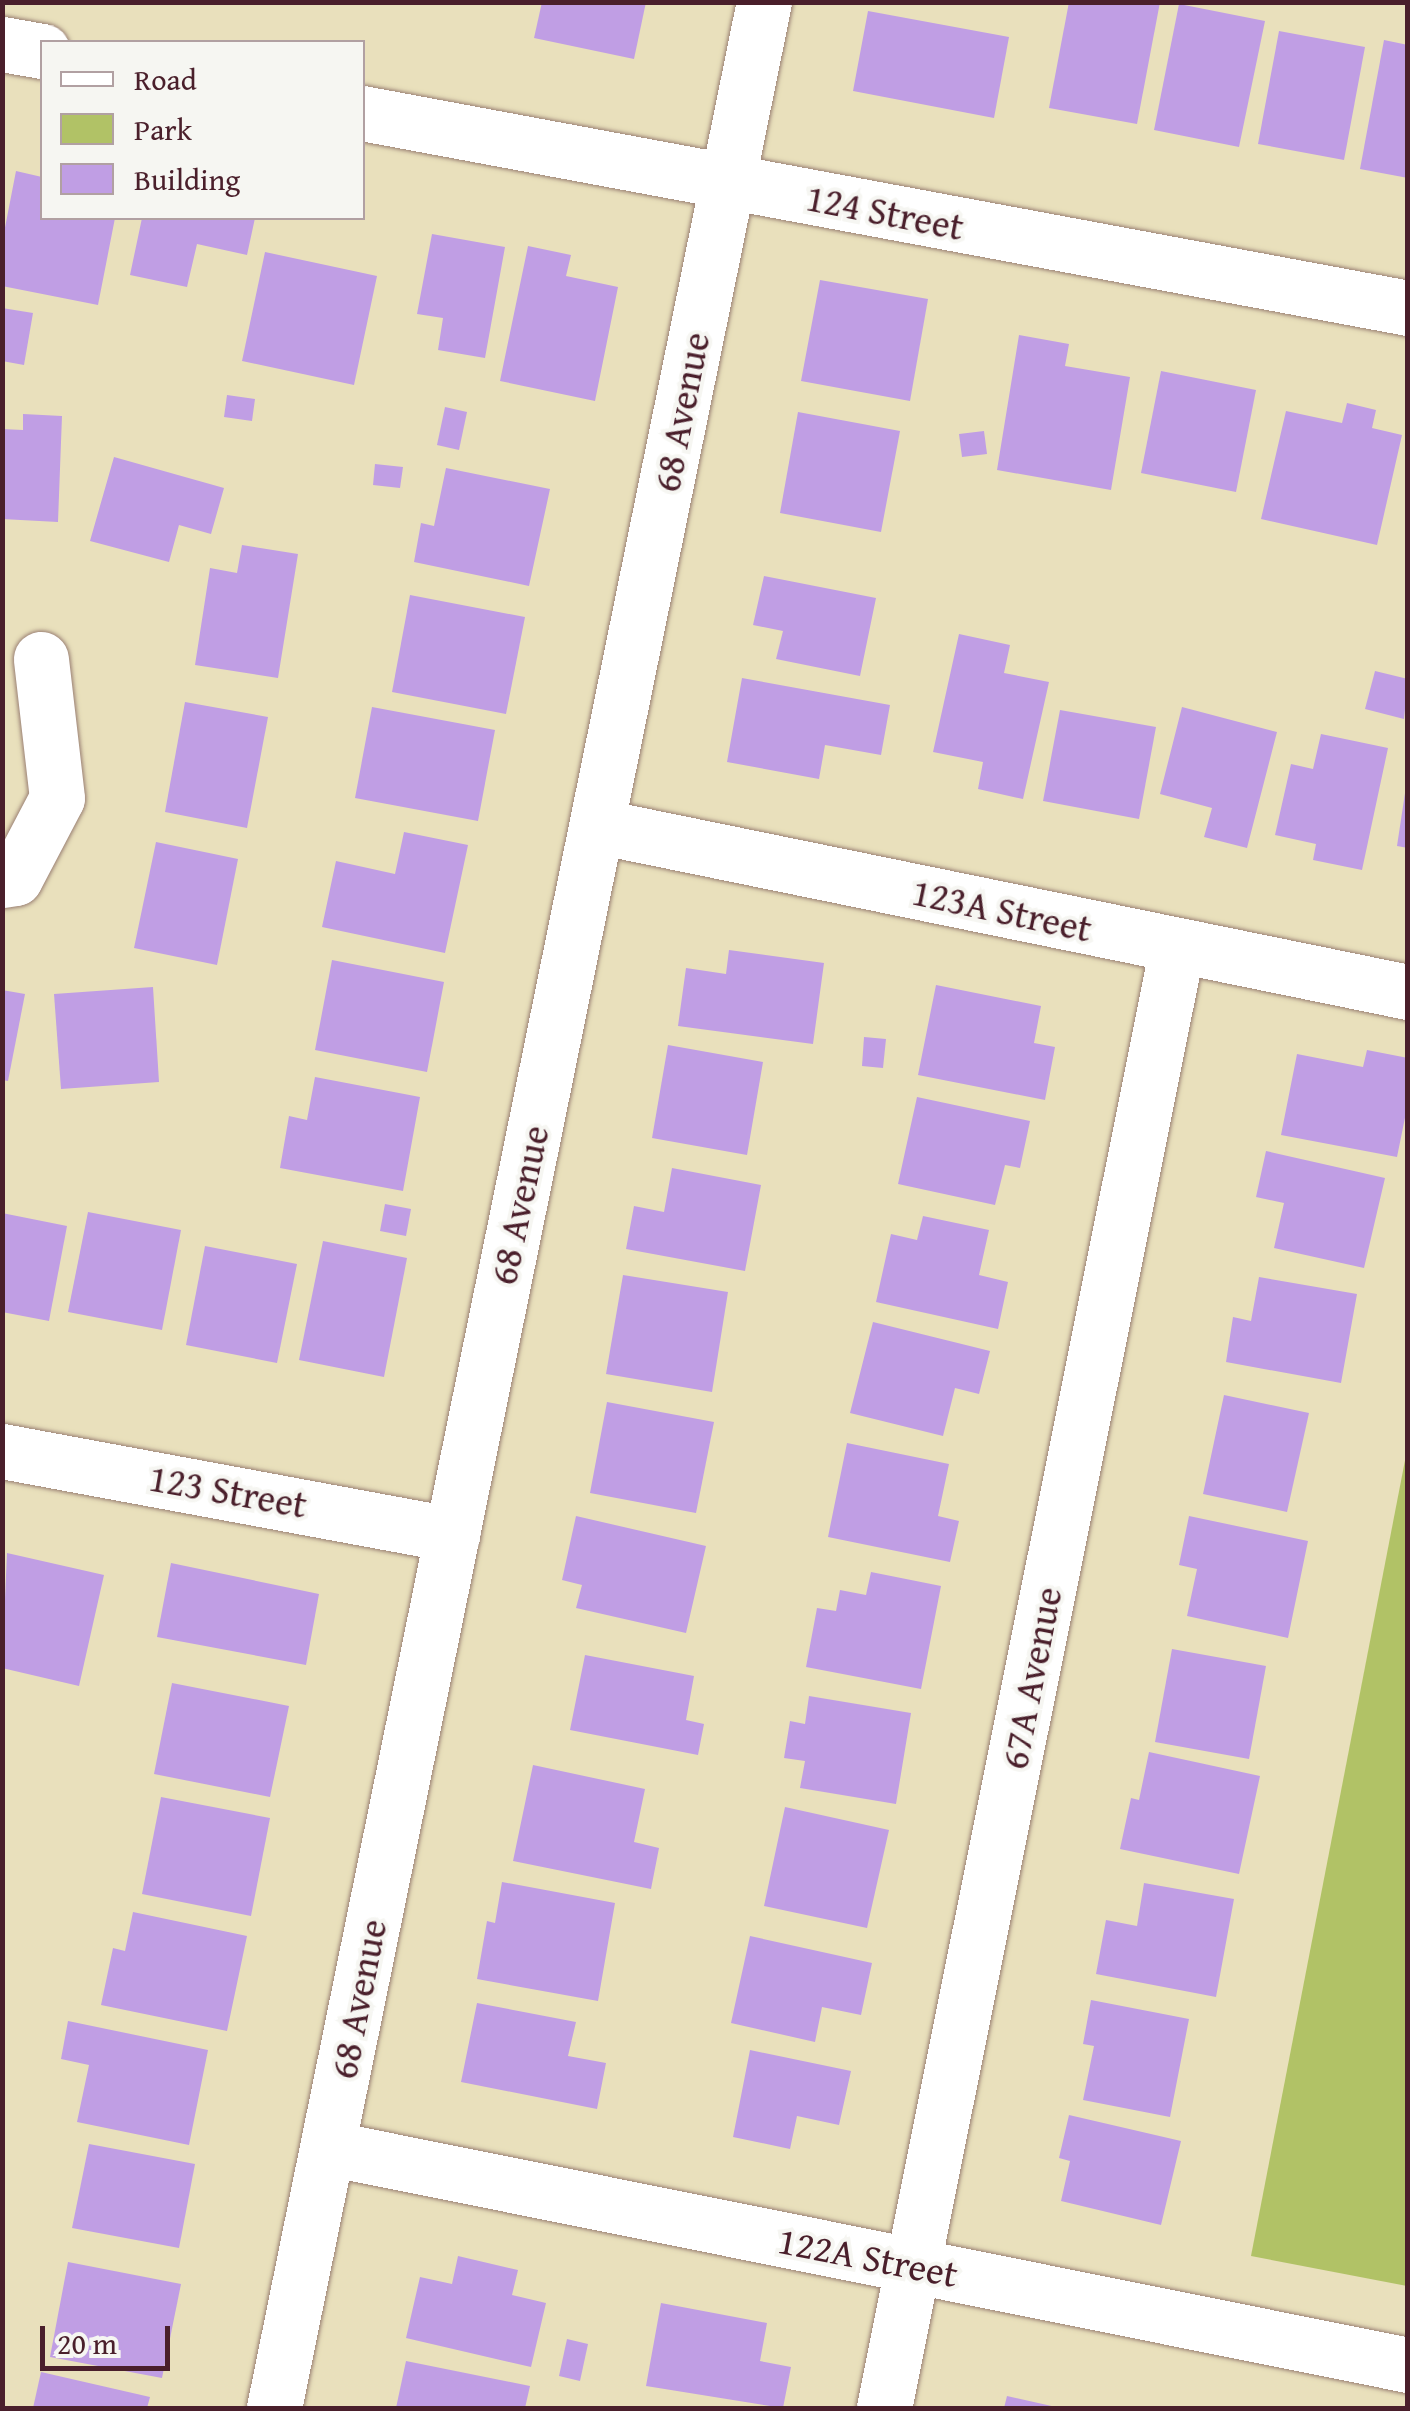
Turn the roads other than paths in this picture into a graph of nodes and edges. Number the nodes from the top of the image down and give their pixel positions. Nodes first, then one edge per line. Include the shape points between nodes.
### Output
1 (764, 2) edge
2 (2, 44) edge
3 (40, 51) edge
4 (365, 114) edge
5 (728, 182) junction
6 (1408, 308) edge
7 (41, 660) dead end
8 (596, 826) junction
9 (2, 880) edge
10 (1177, 947) junction
11 (1408, 992) edge
12 (2, 1451) edge
13 (452, 1534) junction
14 (328, 2148) junction
15 (912, 2266) junction
16 (1408, 2365) edge
17 (274, 2408) edge
18 (884, 2408) edge

1 - 5 street, 68 Avenue
2 - 3 street
4 - 5 street, 124 Street
5 - 6 street, 124 Street
5 - 8 street, 68 Avenue
7 - 9 street via 57,798 16,878
8 - 10 street, 123A Street
8 - 13 street, 68 Avenue
10 - 11 street, 123A Street
10 - 15 street, 67A Avenue
12 - 13 street, 123 Street
13 - 14 street, 68 Avenue
14 - 15 street, 122A Street
14 - 17 street, 68 Avenue
15 - 16 street, 122A Street
15 - 18 street, 67A Avenue

